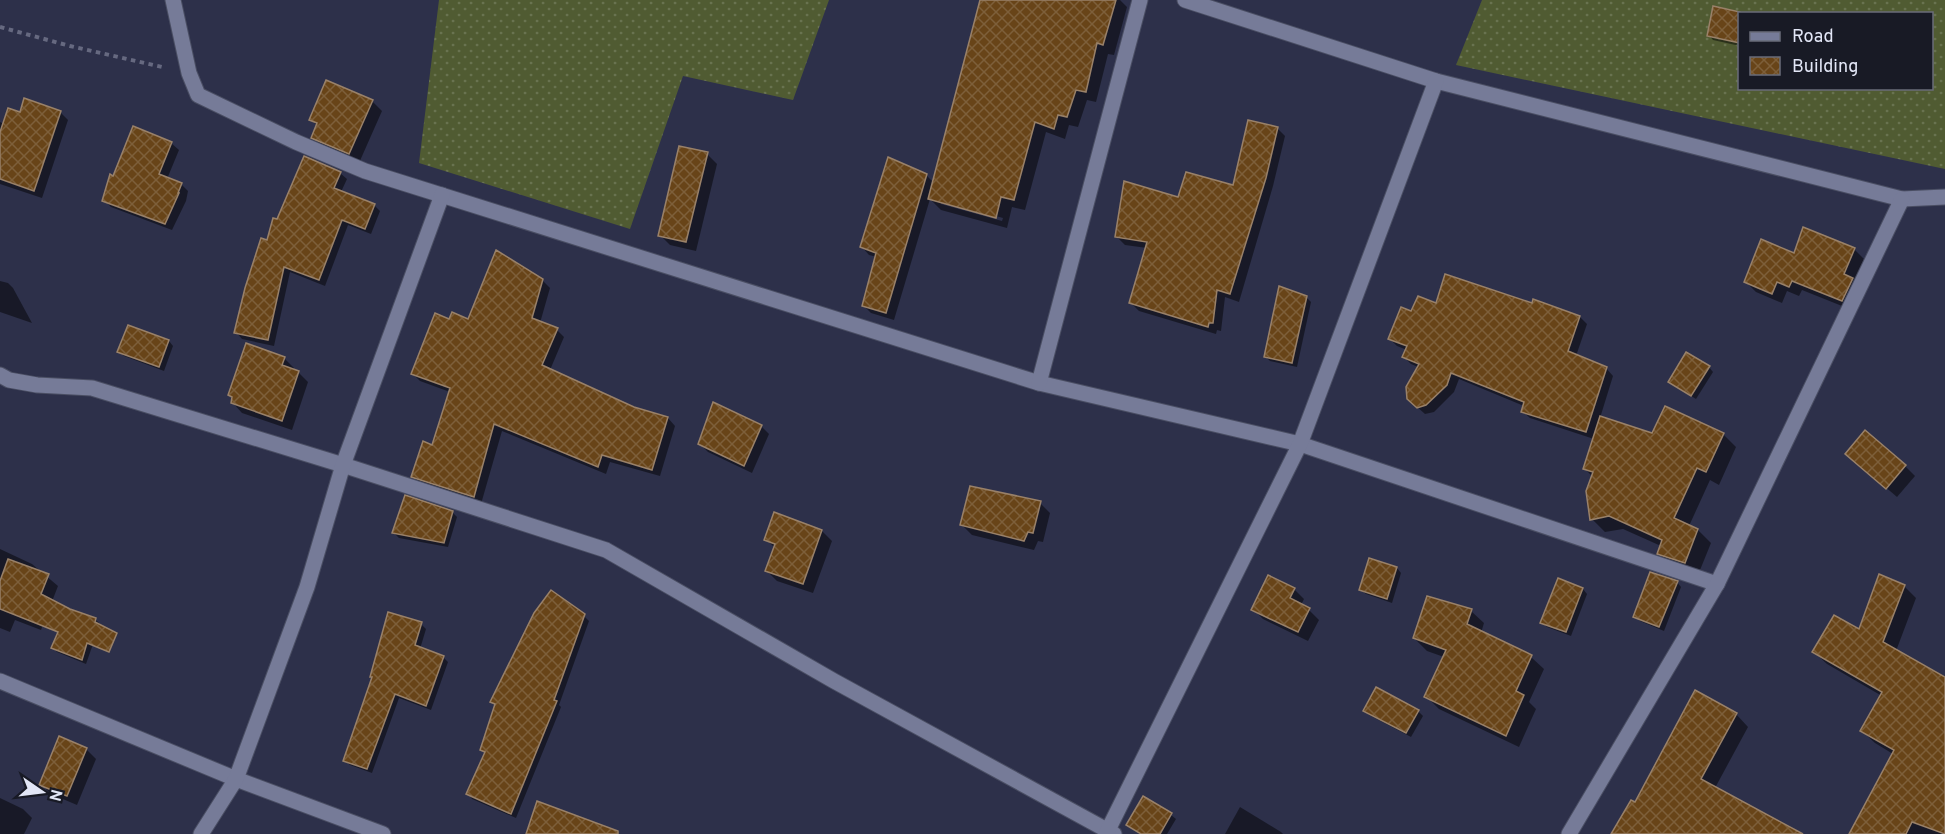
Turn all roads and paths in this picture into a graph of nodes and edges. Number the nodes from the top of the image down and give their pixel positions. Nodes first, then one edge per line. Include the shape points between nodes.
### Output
1 (173, 0) edge
2 (1140, 0) edge
3 (1185, 0) edge
4 (0, 27) edge
5 (189, 73) junction
6 (1436, 81) junction
7 (442, 195) junction
8 (1945, 197) edge
9 (1902, 199) junction
10 (0, 375) edge
11 (1039, 383) junction
12 (1300, 444) junction
13 (343, 465) junction
14 (1717, 584) junction
15 (0, 681) edge
16 (236, 779) junction
17 (1109, 833) edge
18 (201, 834) edge
19 (383, 834) edge
20 (1569, 834) edge

1 - 5 street
2 - 11 street
3 - 6 street
4 - 5 path
5 - 7 street via 198,94 296,142 365,171
6 - 9 street
6 - 12 street
7 - 11 street
7 - 13 street
8 - 9 street
9 - 14 street
10 - 13 street via 37,385 92,388
11 - 12 street
12 - 14 street
12 - 17 street
13 - 16 street via 307,587
13 - 17 street via 606,550
14 - 20 street
15 - 16 street
16 - 18 street
16 - 19 street

